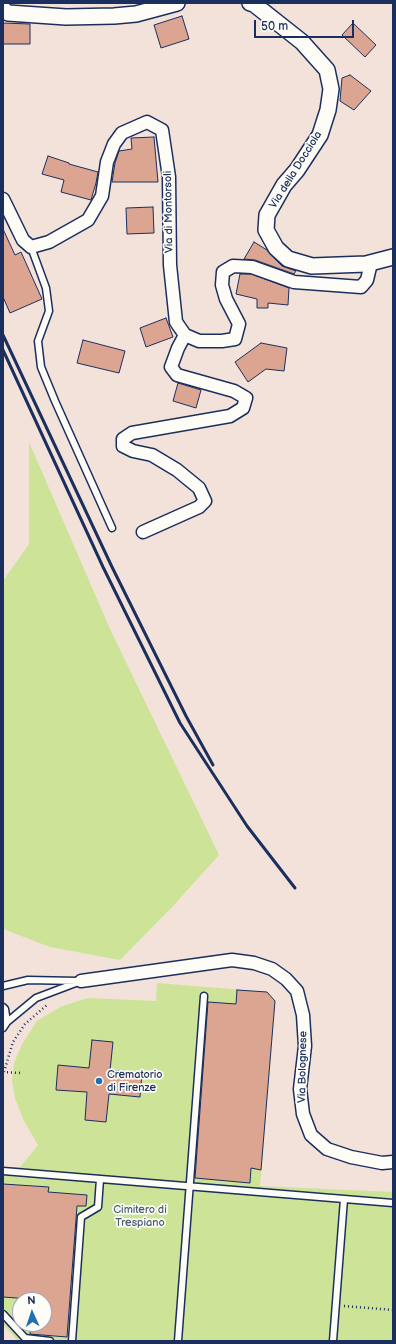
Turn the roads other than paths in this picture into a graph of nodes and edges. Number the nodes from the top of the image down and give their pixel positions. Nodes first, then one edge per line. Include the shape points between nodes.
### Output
1 (177, 3) edge
2 (250, 3) edge
3 (3, 9) edge
4 (3, 198) edge
5 (31, 247) junction
6 (393, 257) edge
7 (371, 263) junction
8 (185, 335) junction
9 (112, 528) dead end
10 (143, 532) dead end
11 (81, 981) junction
12 (3, 986) edge
13 (204, 996) dead end
14 (3, 1007) edge
15 (5, 1025) edge
16 (393, 1162) edge
17 (3, 1171) edge
18 (100, 1179) junction
19 (190, 1186) junction
20 (344, 1199) junction
21 (393, 1203) edge
22 (3, 1314) edge
23 (50, 1341) edge
24 (72, 1341) edge
25 (178, 1341) edge
26 (333, 1341) edge

1 - 3 street via 136,14 114,16 66,17 8,13
2 - 7 street, Via della Docciola via 302,42 327,70 331,89 320,135 284,185 267,215 266,230 276,248 288,259 312,266
4 - 5 street via 23,240
5 - 8 street, Via di Montorsoli via 49,242 88,220 102,196 107,162 114,144 122,133 148,122 162,130 169,177 170,265 176,322
5 - 9 lane via 46,288 49,311 38,341 41,367
6 - 7 street, Via della Docciola
7 - 8 street via 367,280 361,287 294,282 252,267 233,266 223,272 222,285 239,324 235,339 199,341
8 - 10 street via 171,367 177,375 234,391 246,398 243,408 230,416 132,433 123,439 123,446 152,455 177,470 199,488 205,501 199,507
11 - 12 lane via 28,980
11 - 15 lane via 36,998
11 - 16 street, Via Bolognese via 232,960 272,969 286,979 296,991 303,1015 305,1046 300,1089 302,1114 311,1135 327,1148 351,1157 382,1163
13 - 19 lane
14 - 15 lane
17 - 18 lane
18 - 19 lane
18 - 24 lane via 98,1206 81,1217
19 - 20 lane
19 - 25 lane
20 - 21 lane
20 - 26 lane
22 - 23 lane via 25,1338

